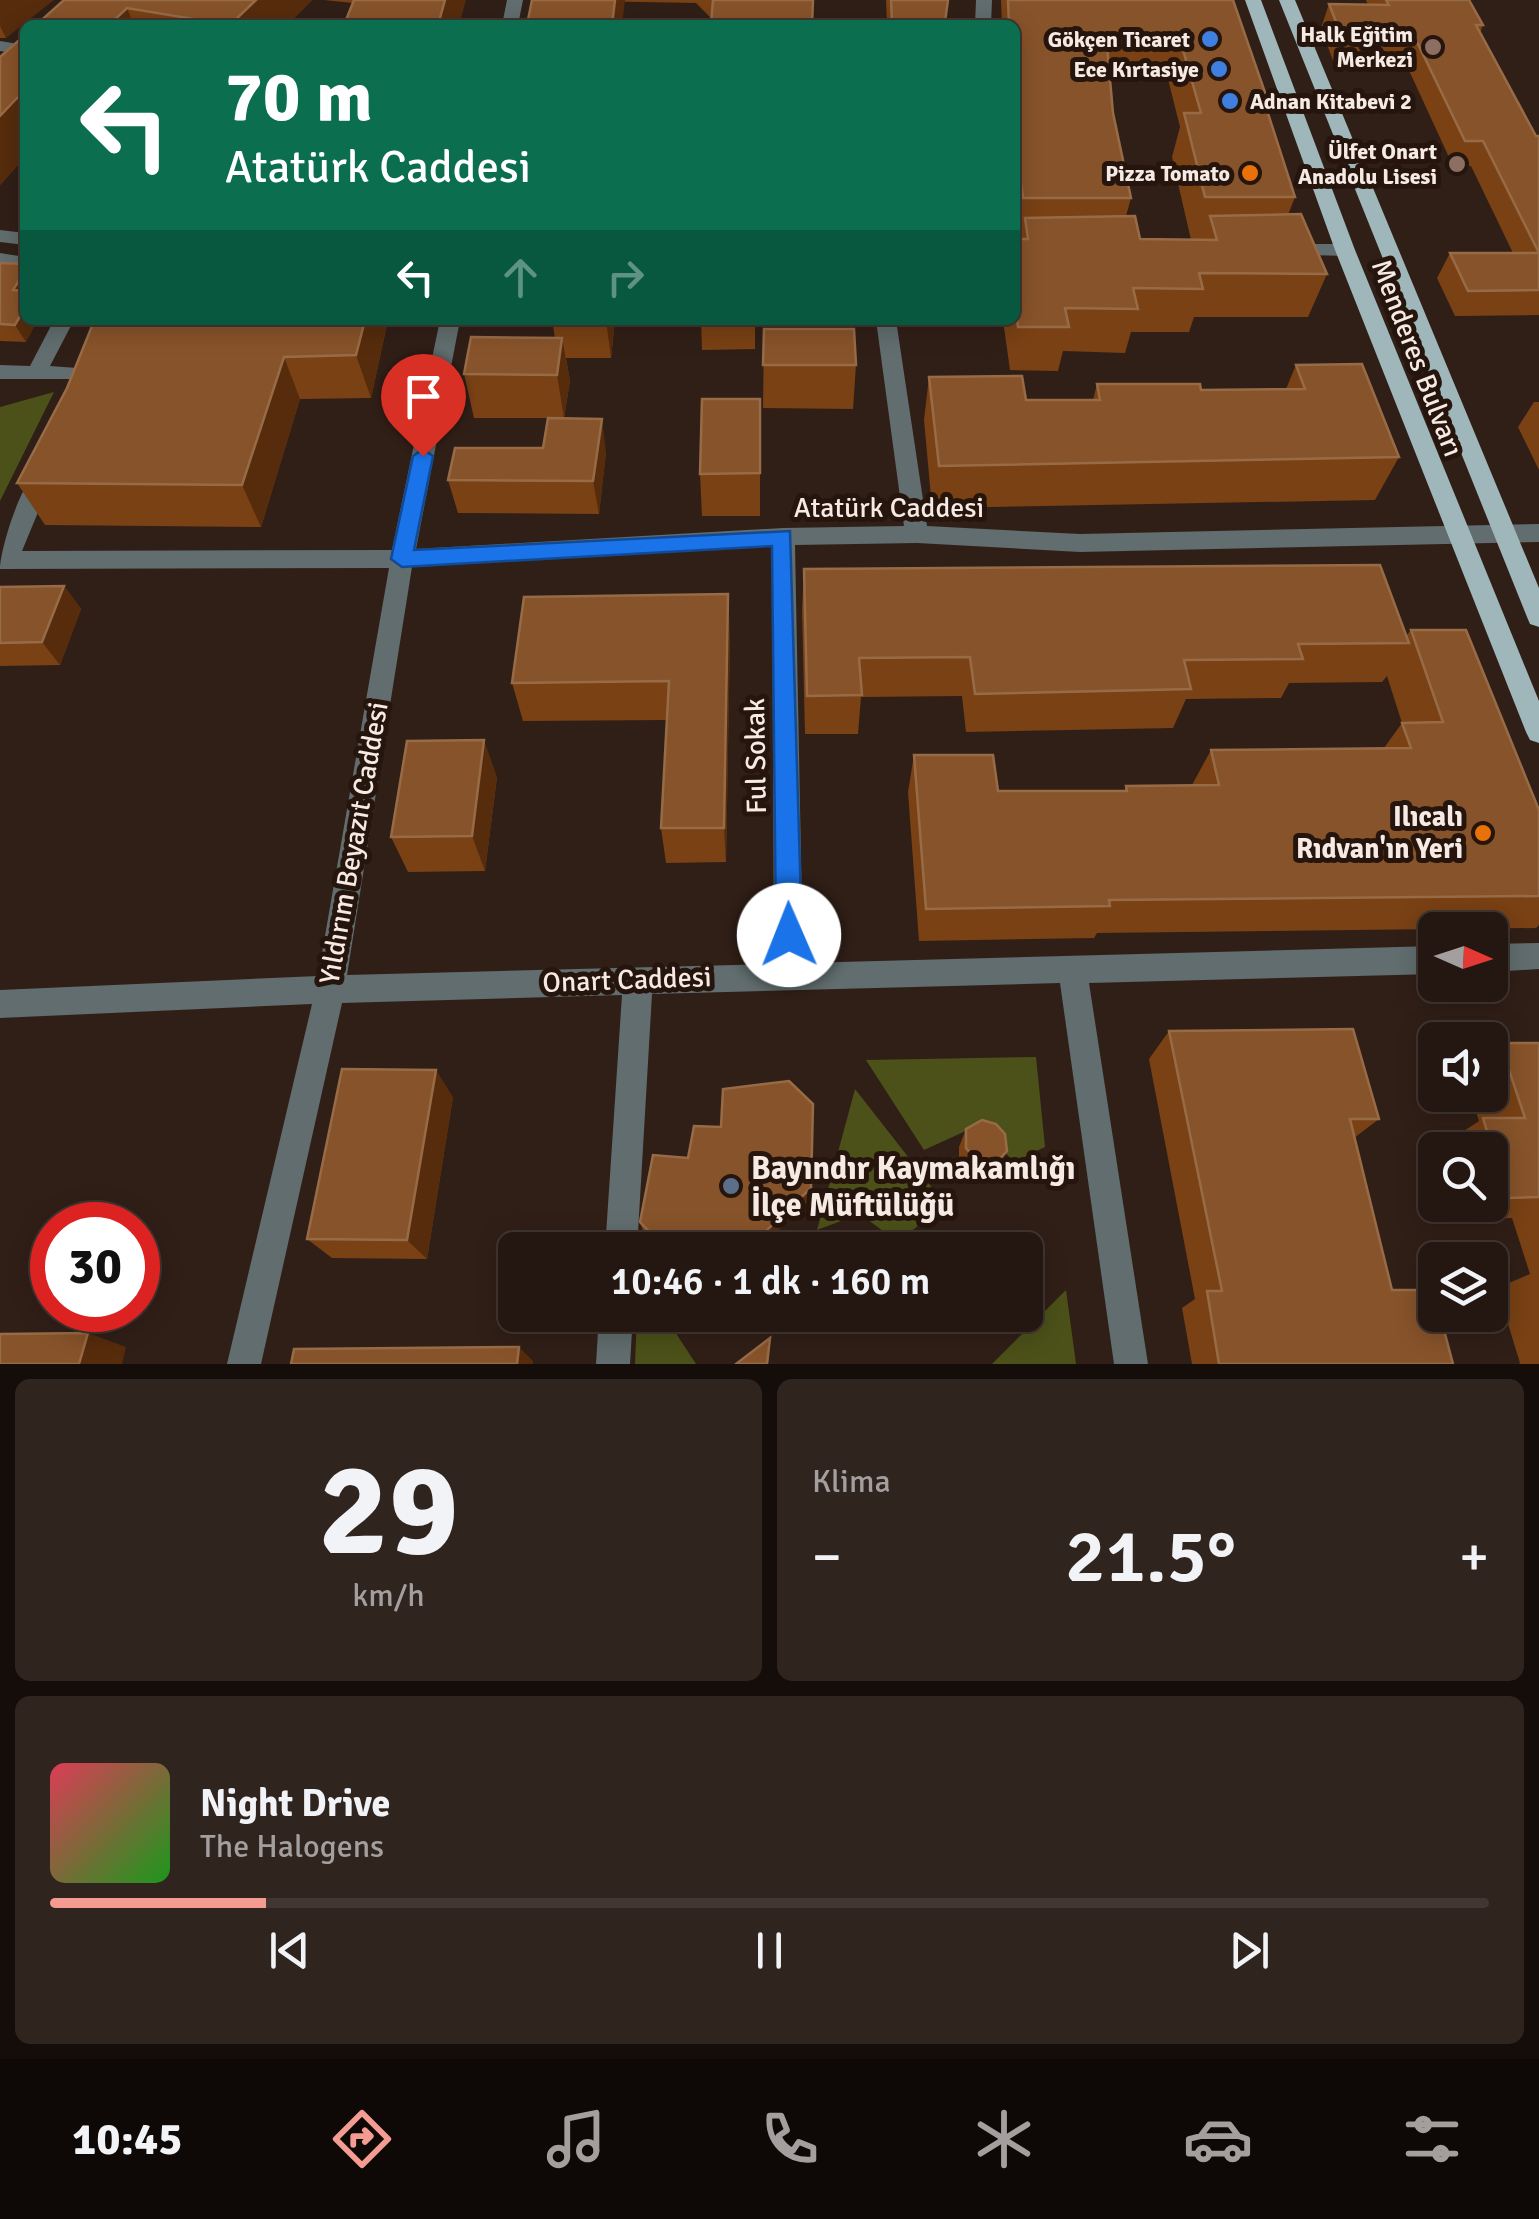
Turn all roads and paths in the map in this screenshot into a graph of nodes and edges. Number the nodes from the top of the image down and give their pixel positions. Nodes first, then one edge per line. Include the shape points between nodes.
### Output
1 (1253, 0) edge
2 (1286, 0) edge
3 (1267, 250) edge
4 (1345, 250) junction
5 (61, 325) edge
6 (449, 325) edge
7 (887, 325) edge
8 (97, 347) edge
9 (0, 372) edge
10 (36, 373) junction
11 (50, 458) edge
12 (1504, 533) junction
13 (1539, 533) edge
14 (917, 534) junction
15 (1456, 534) junction
16 (782, 537) junction
17 (402, 559) junction
18 (4, 560) edge
19 (1539, 618) edge
20 (1539, 732) edge
21 (1539, 956) edge
22 (1508, 957) edge
23 (1418, 961) edge
24 (1073, 971) junction
25 (790, 974) junction
26 (638, 981) junction
27 (330, 989) junction
28 (0, 1004) edge
29 (621, 1232) edge
30 (615, 1332) edge
31 (244, 1364) edge
32 (613, 1364) edge
33 (1131, 1364) edge

1 - 4 main road, Menderes Bulvarı
2 - 12 main road, Menderes Bulvarı
3 - 4 street
4 - 15 main road, Menderes Bulvarı
5 - 10 street
6 - 17 street, Yıldırım Beyazıt Caddesi
7 - 14 street
8 - 10 street via 81,383
9 - 10 street
11 - 18 street
12 - 13 street, Atatürk Caddesi
12 - 15 street, Atatürk Caddesi
12 - 19 main road, Menderes Bulvarı
14 - 15 street, Atatürk Caddesi via 1080,543
14 - 16 street, Atatürk Caddesi
15 - 20 main road, Menderes Bulvarı
16 - 17 street, Atatürk Caddesi
16 - 25 street, Ful Sokak
17 - 18 street, Atatürk Caddesi
17 - 27 street, Yıldırım Beyazıt Caddesi
21 - 22 street
23 - 24 street, Onart Caddesi
24 - 25 street, Onart Caddesi
24 - 33 street
25 - 26 street, Onart Caddesi
26 - 27 street, Onart Caddesi
26 - 29 street
27 - 28 street, Onart Caddesi
27 - 31 street, Yıldırım Beyazıt Caddesi
30 - 32 street

